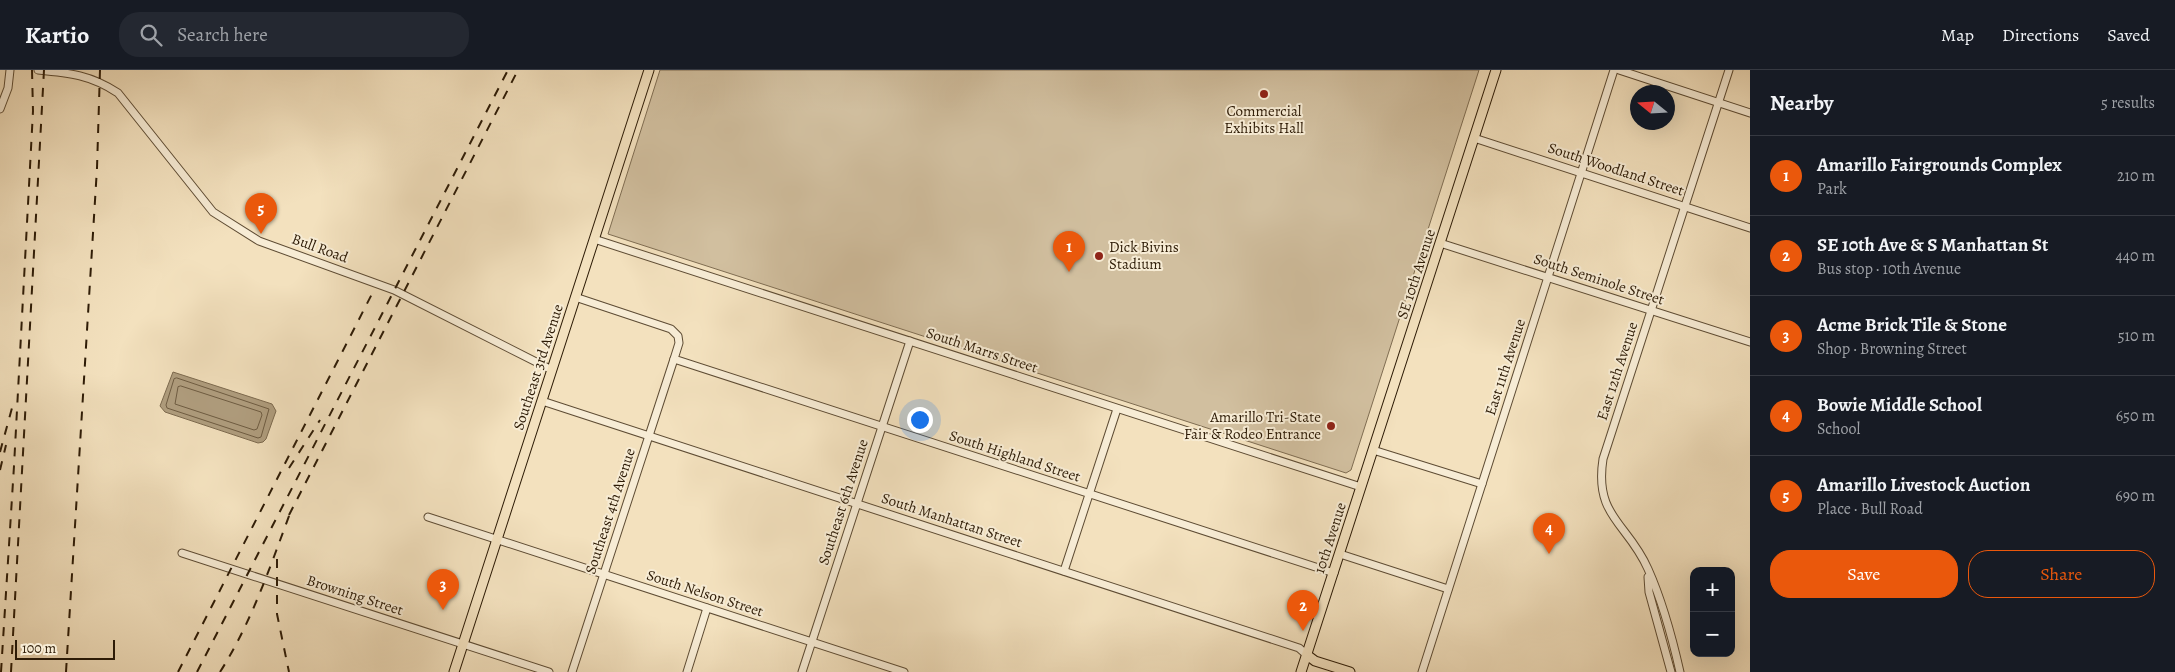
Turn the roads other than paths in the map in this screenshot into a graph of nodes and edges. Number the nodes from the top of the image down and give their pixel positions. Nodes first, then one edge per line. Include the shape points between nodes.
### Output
1 (10, 70) edge
2 (38, 70) edge
3 (649, 70) edge
4 (1496, 70) edge
5 (1614, 70) edge
6 (1619, 70) edge
7 (1729, 70) edge
8 (1718, 102) junction
9 (0, 109) edge
10 (1750, 113) edge
11 (1474, 138) junction
12 (1581, 172) junction
13 (1685, 206) junction
14 (1750, 228) edge
15 (594, 239) junction
16 (1440, 243) junction
17 (1549, 277) junction
18 (575, 297) junction
19 (1651, 310) junction
20 (910, 341) junction
21 (1750, 342) edge
22 (674, 359) junction
23 (552, 370) junction
24 (542, 401) junction
25 (1117, 409) junction
26 (882, 427) junction
27 (648, 436) junction
28 (1373, 450) junction
29 (1482, 484) junction
30 (1361, 487) junction
31 (1089, 494) junction
32 (856, 503) junction
33 (428, 516) dead end
34 (497, 539) junction
35 (182, 553) dead end
36 (1340, 554) junction
37 (1648, 569) junction
38 (1064, 571) junction
39 (1334, 573) junction
40 (604, 574) junction
41 (1448, 589) junction
42 (707, 608) junction
43 (812, 642) junction
44 (463, 645) junction
45 (1307, 655) junction
46 (454, 672) edge
47 (549, 672) edge
48 (572, 672) edge
49 (687, 672) edge
50 (802, 672) edge
51 (904, 672) edge
52 (1301, 672) edge
53 (1350, 672) edge
54 (1422, 672) edge
55 (1671, 672) edge
56 (1680, 672) edge

1 - 9 street via 8,88
2 - 23 street, Bull Road via 90,78 118,94 213,212 259,241 394,290
3 - 15 main road, Southeast 3rd Avenue
4 - 11 main road, SE 10th Avenue
5 - 12 street, East 11th Avenue
6 - 8 street
7 - 8 street, East 12th Avenue
8 - 10 street
8 - 13 street, East 12th Avenue
11 - 12 street, South Woodland Street
11 - 16 main road, SE 10th Avenue
12 - 13 street, South Woodland Street
12 - 17 street, East 11th Avenue
13 - 14 street, South Woodland Street
13 - 19 street, East 12th Avenue
15 - 18 main road, Southeast 3rd Avenue
15 - 20 street, South Marrs Street
16 - 17 street, South Seminole Street
16 - 28 main road, SE 10th Avenue
17 - 19 street, South Seminole Street
17 - 29 street, East 11th Avenue
18 - 22 street via 670,329 678,336 679,342
18 - 23 main road, Southeast 3rd Avenue
19 - 21 street, South Seminole Street
19 - 37 street, East 12th Avenue via 1600,477 1608,510
20 - 25 street, South Marrs Street
20 - 26 street, Southeast 6th Avenue
22 - 26 street, South Highland Street
22 - 27 street, Southeast 4th Avenue
23 - 24 main road, Southeast 3rd Avenue
24 - 27 street, South Manhattan Street
24 - 34 main road, Southeast 3rd Avenue
25 - 30 street, South Marrs Street
25 - 31 street
26 - 31 street, South Highland Street
26 - 32 street, Southeast 6th Avenue
27 - 32 street, South Manhattan Street
27 - 40 street, Southeast 4th Avenue
28 - 29 street
28 - 30 main road, SE 10th Avenue
29 - 41 street, East 11th Avenue
30 - 36 main road, 10th Avenue
31 - 38 street
31 - 39 street, South Highland Street
32 - 38 street, South Manhattan Street
32 - 43 street, Southeast 6th Avenue
33 - 34 street, South Nelson Street
34 - 40 street, South Nelson Street
34 - 44 main road, Southeast 3rd Avenue
35 - 44 street, Browning Street
36 - 39 main road, 10th Avenue
36 - 41 street
37 - 55 street via 1649,592
37 - 56 street, East 12th Avenue
38 - 45 street, South Manhattan Street via 1299,648
39 - 45 main road, 10th Avenue
40 - 42 street, South Nelson Street
40 - 48 street, Southeast 4th Avenue
41 - 54 street, East 11th Avenue
42 - 43 street, South Nelson Street
42 - 49 street
43 - 50 street, Southeast 6th Avenue
43 - 51 street, South Nelson Street
44 - 46 main road, Southeast 3rd Avenue
44 - 47 street, Browning Street
45 - 52 main road, 10th Avenue
45 - 53 main road, South Manhattan Street via 1315,661

